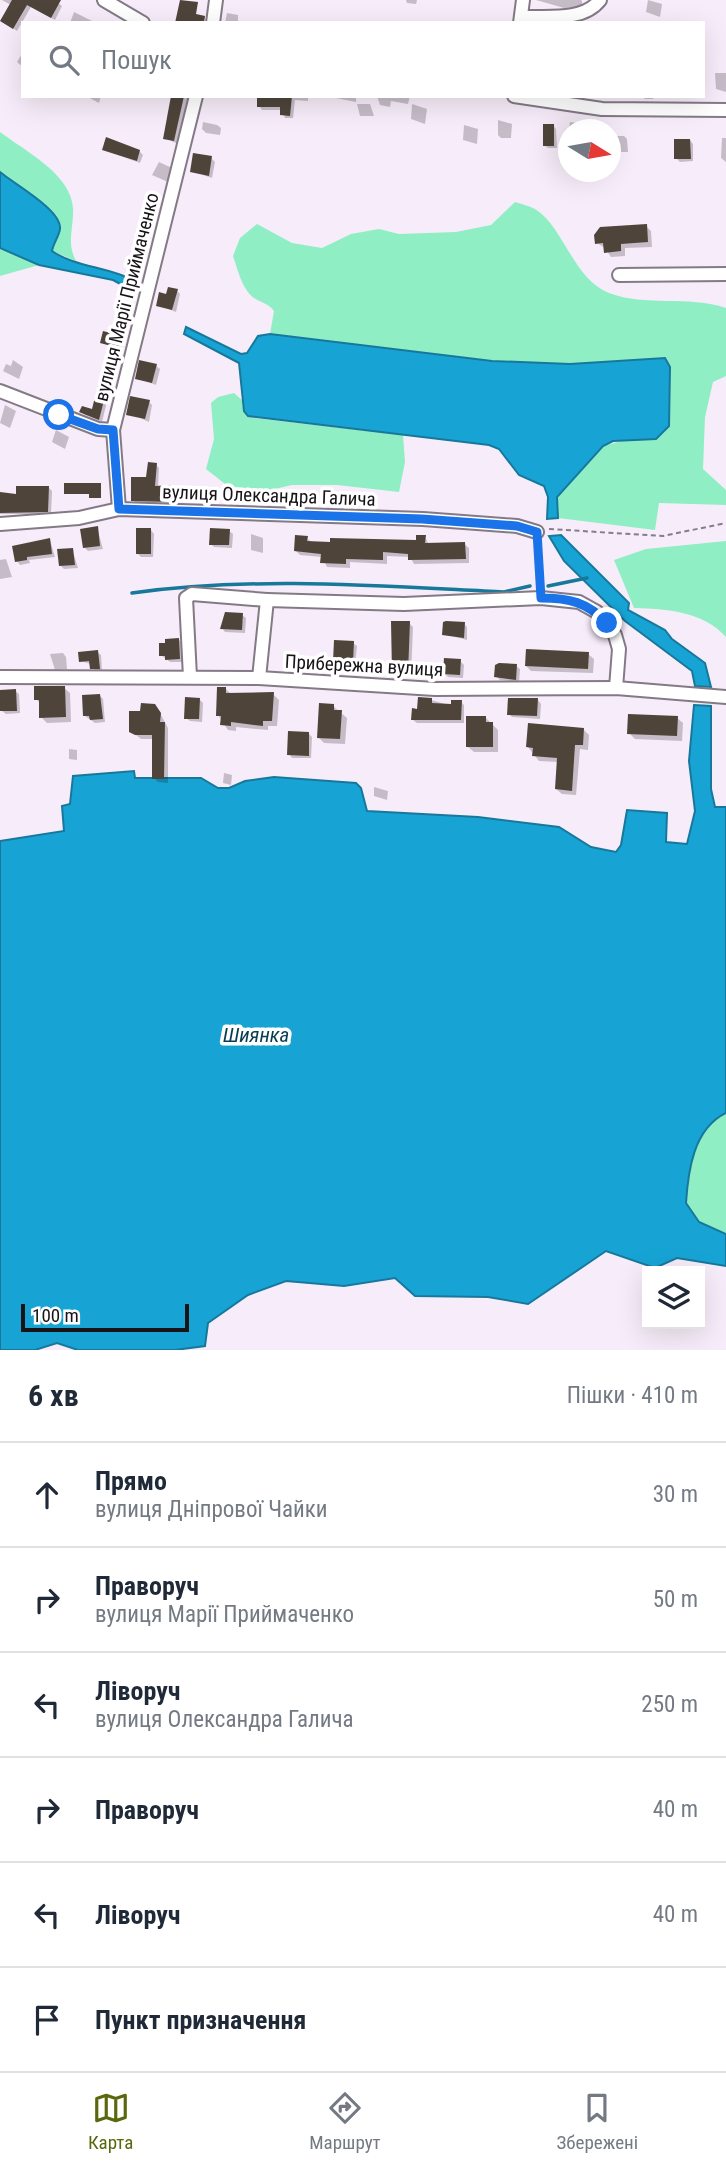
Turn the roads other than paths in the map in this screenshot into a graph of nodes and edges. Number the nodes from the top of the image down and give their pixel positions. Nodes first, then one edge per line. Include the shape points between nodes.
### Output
1 (104, 0) edge
2 (216, 0) edge
3 (523, 0) edge
4 (600, 0) edge
5 (520, 20) edge
6 (140, 21) edge
7 (213, 21) edge
8 (196, 98) edge
9 (528, 98) edge
10 (726, 110) edge
11 (726, 274) edge
12 (619, 275) dead end
13 (0, 391) edge
14 (113, 430) junction
15 (119, 509) junction
16 (0, 524) edge
17 (537, 532) road end
18 (267, 600) junction
19 (0, 677) edge
20 (190, 677) junction
21 (259, 678) junction
22 (615, 688) junction
23 (726, 697) edge

1 - 6 street
2 - 7 street
3 - 5 street
4 - 5 street via 579,14
8 - 14 street, вулиця Марії Приймаченко
9 - 10 street via 602,109
11 - 12 street
13 - 14 street via 98,429
14 - 15 street, вулиця Марії Приймаченко
15 - 16 street, вулиця Олександра Галича via 79,518
15 - 17 street, вулиця Олександра Галича via 422,519 517,526
18 - 20 street via 192,594 186,598
18 - 21 street
18 - 22 street via 404,604 541,598 579,602 607,623 619,649
19 - 20 street, Прибережна вулиця
20 - 21 street, Прибережна вулиця
21 - 22 street, Прибережна вулиця via 435,689
22 - 23 street, Прибережна вулиця

